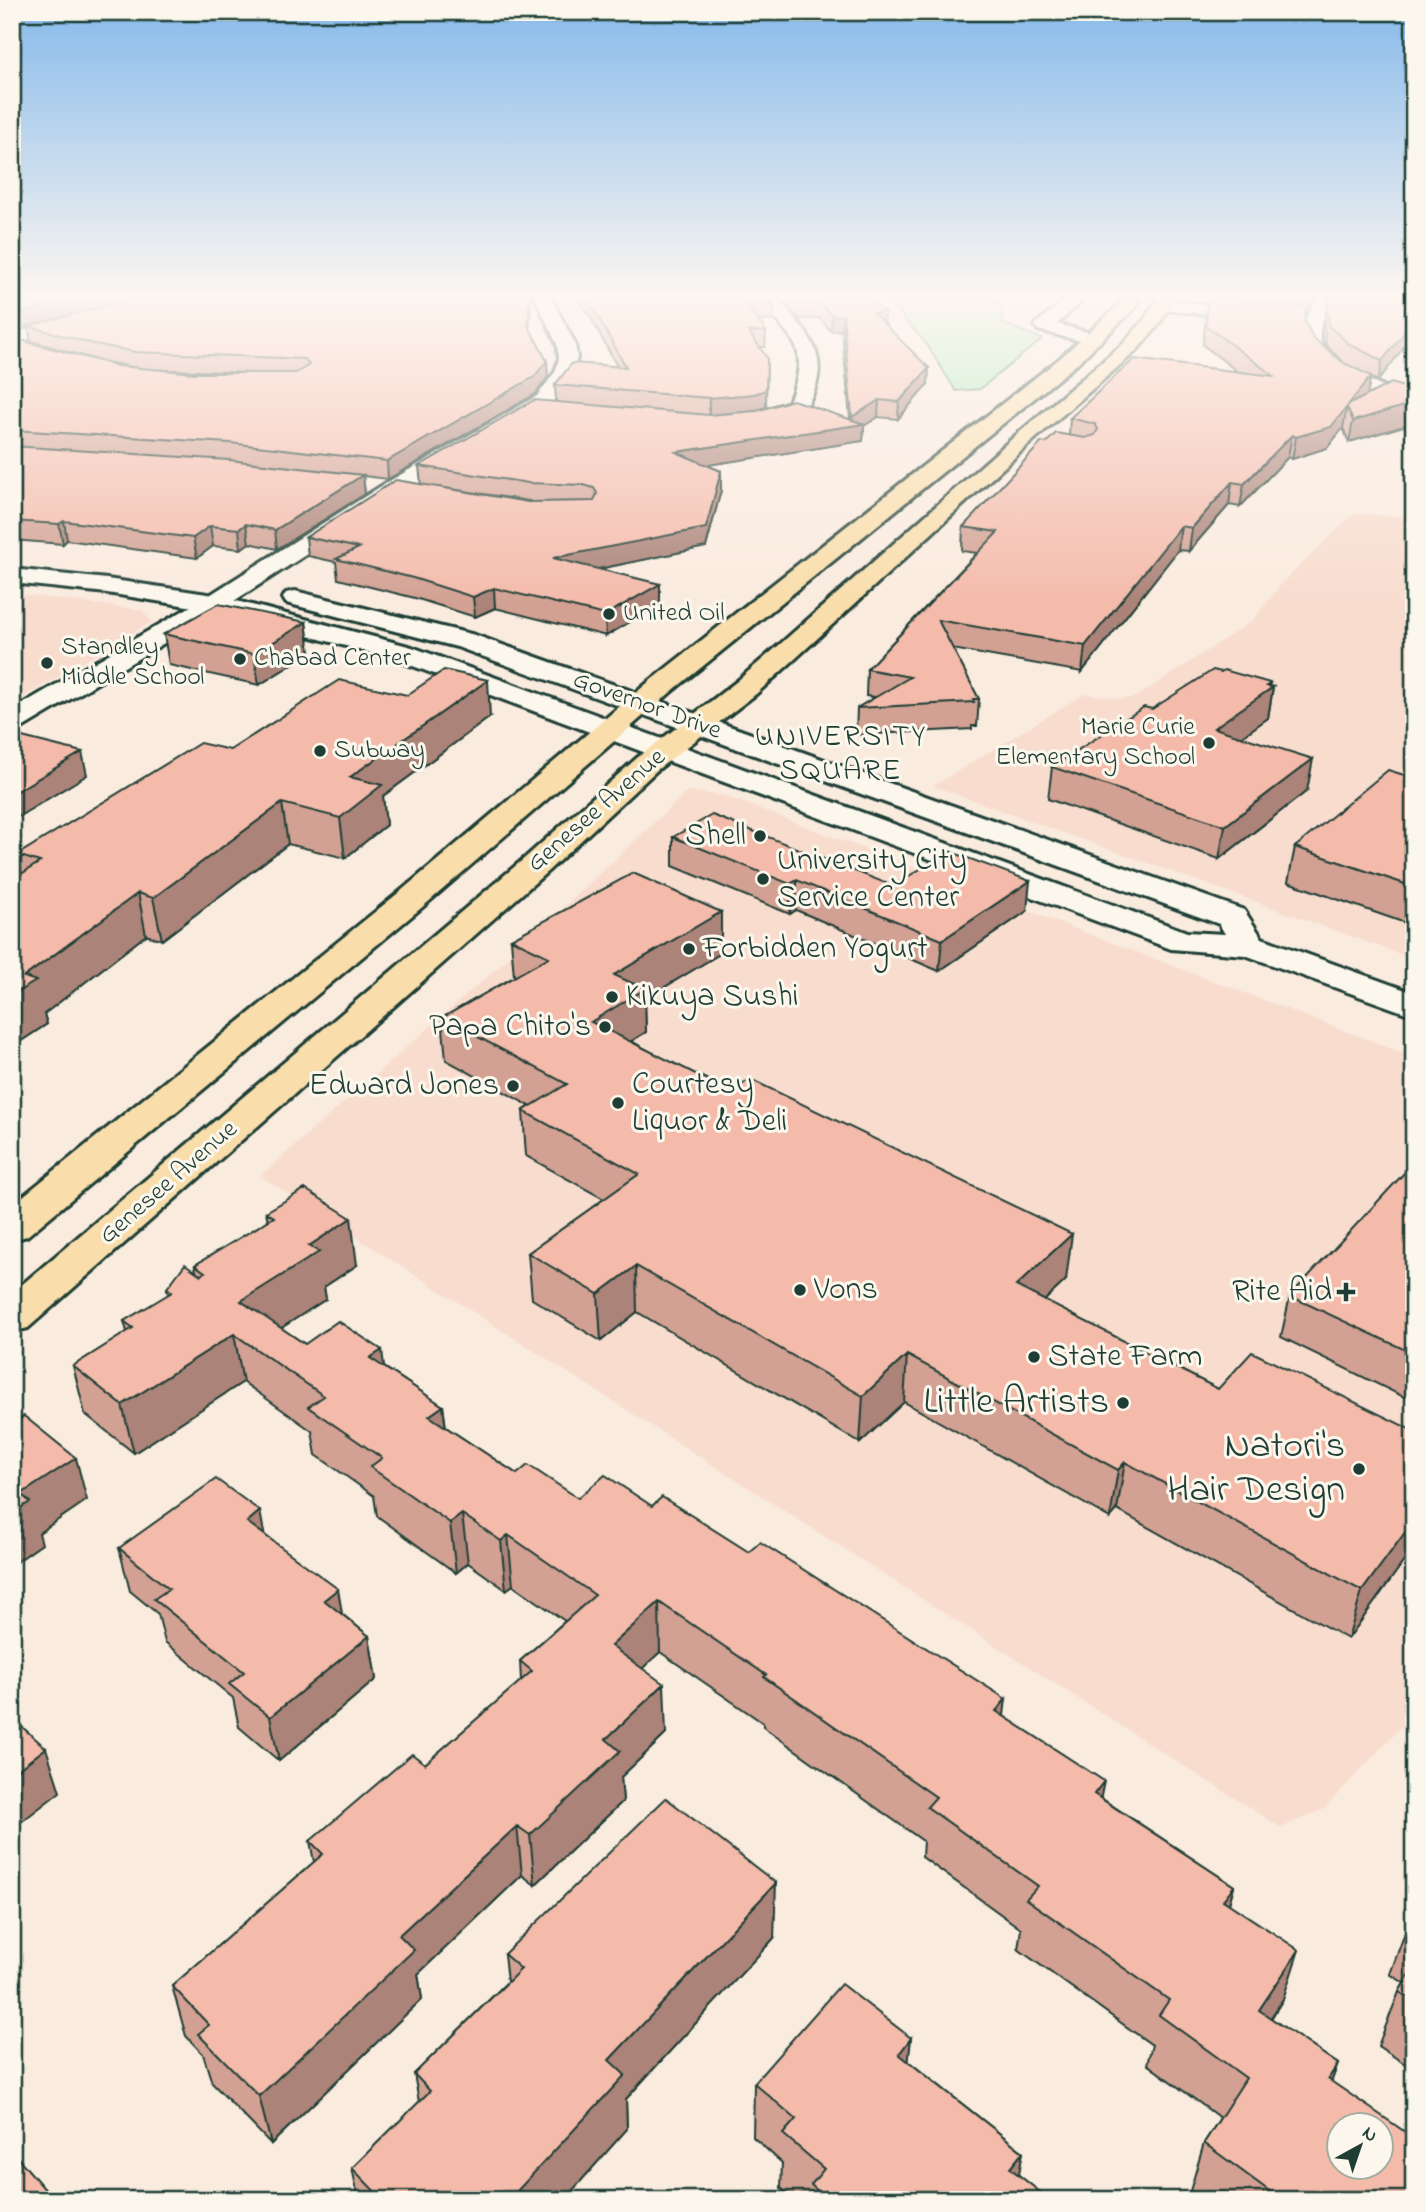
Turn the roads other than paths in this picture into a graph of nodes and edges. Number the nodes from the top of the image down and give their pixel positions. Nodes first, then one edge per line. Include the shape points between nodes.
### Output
1 (546, 397) edge
2 (800, 397) edge
3 (1023, 397) edge
4 (1071, 397) edge
5 (1396, 397) edge
6 (1414, 404) edge
7 (531, 408) junction
8 (559, 411) edge
9 (734, 424) edge
10 (1021, 441) junction
11 (1048, 445) edge
12 (362, 484) edge
13 (394, 488) junction
14 (427, 494) edge
15 (12, 558) edge
16 (12, 576) edge
17 (240, 587) junction
18 (214, 603) junction
19 (641, 704) junction
20 (12, 722) edge
21 (696, 724) junction
22 (610, 730) junction
23 (665, 750) junction
24 (1249, 944) junction
25 (1414, 1005) edge
26 (12, 1227) edge
27 (12, 1317) edge

1 - 7 street
2 - 9 street via 797,406
3 - 19 main road, Genesee Avenue
4 - 10 main road, Genesee Avenue
5 - 6 street
7 - 8 street
7 - 13 street
10 - 11 street
10 - 21 main road, Genesee Avenue via 766,670
12 - 13 street
13 - 14 street
13 - 17 street
15 - 17 street, Governor Drive
16 - 18 street, Governor Drive
17 - 18 street
17 - 19 street, Governor Drive via 466,641
18 - 20 street
18 - 22 street, Governor Drive via 403,653
19 - 21 street, Governor Drive
19 - 22 main road, Genesee Avenue
21 - 23 main road, Genesee Avenue
21 - 24 street, Governor Drive via 1232,917
22 - 23 street, Governor Drive
22 - 26 main road, Genesee Avenue
23 - 24 street, Governor Drive via 1183,943
23 - 27 main road, Genesee Avenue
24 - 25 street, Governor Drive

